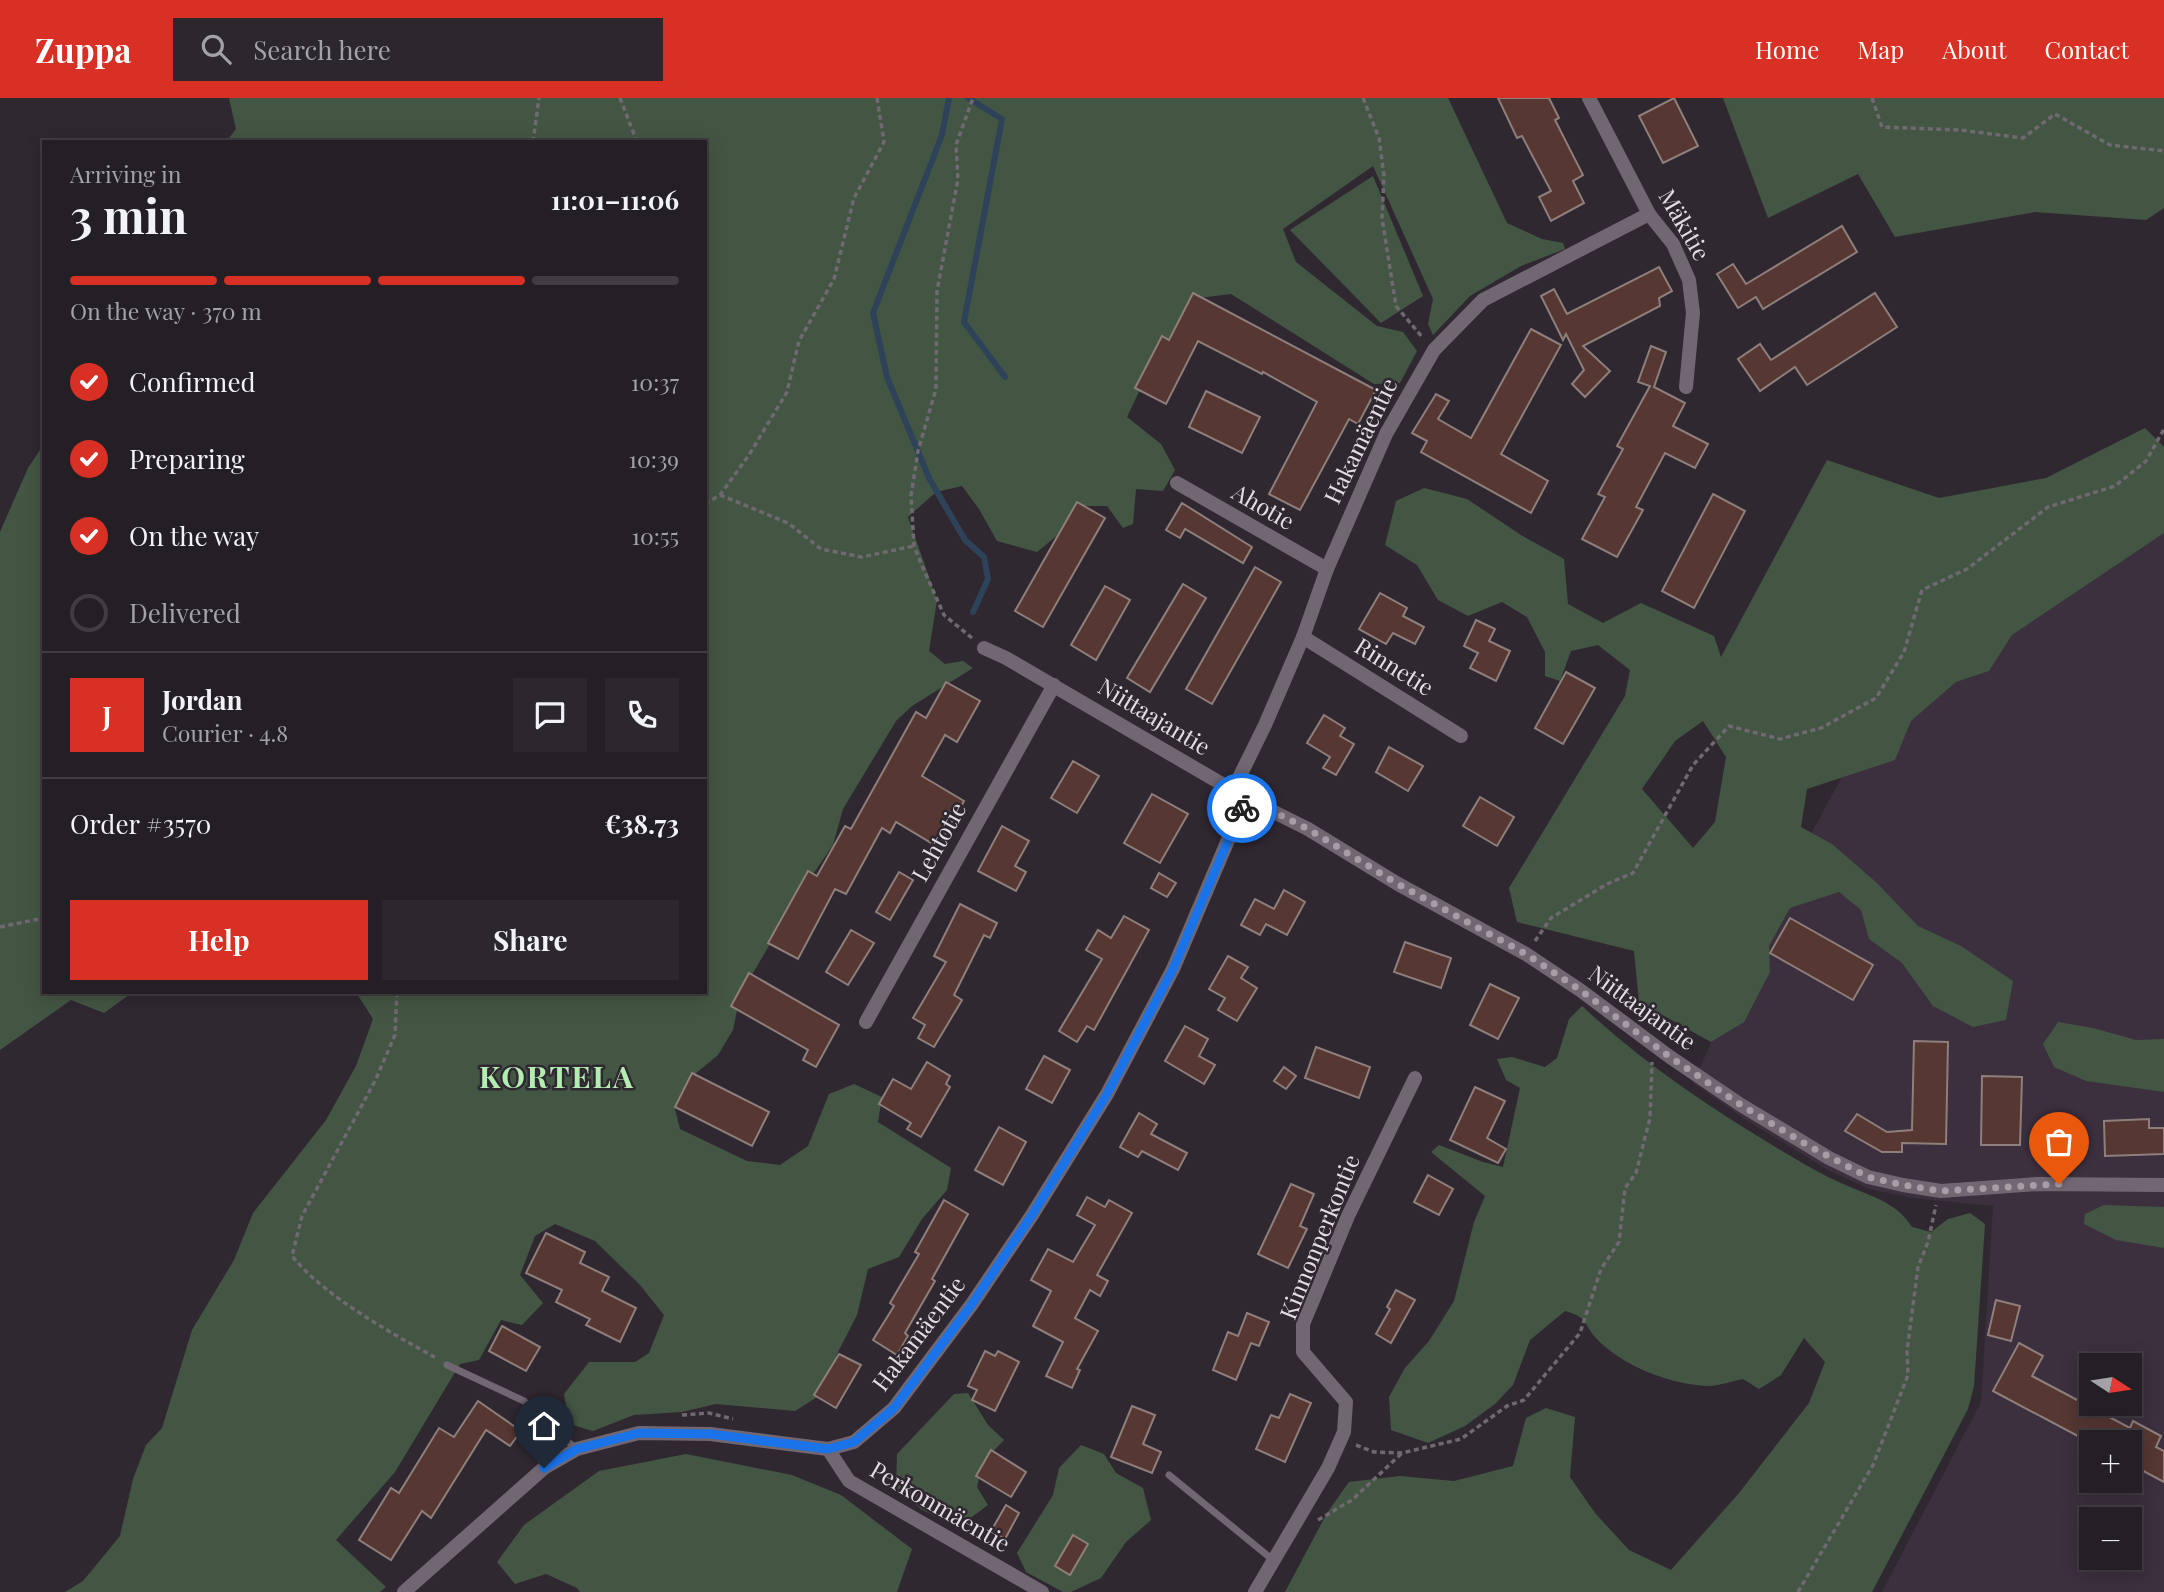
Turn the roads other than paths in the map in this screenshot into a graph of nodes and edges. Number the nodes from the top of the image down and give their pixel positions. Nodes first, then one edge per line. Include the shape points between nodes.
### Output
1 (1588, 98) edge
2 (1650, 214) junction
3 (1686, 387) dead end
4 (1177, 483) dead end
5 (1327, 569) junction
6 (1303, 637) junction
7 (984, 648) road end
8 (1054, 685) junction
9 (1461, 736) dead end
10 (1233, 790) junction
11 (1246, 798) junction
12 (866, 1022) dead end
13 (1415, 1078) dead end
14 (2164, 1185) edge
15 (447, 1365) road end
16 (577, 1449) junction
17 (828, 1449) junction
18 (1169, 1475) dead end
19 (1273, 1560) junction
20 (404, 1592) edge
21 (1042, 1592) edge
22 (1255, 1592) edge

1 - 2 street, Mäkitie
2 - 3 street, Mäkitie via 1673,244 1689,280 1693,313
2 - 5 street, Hakamäentie via 1483,300 1434,350 1386,434
4 - 5 street, Ahotie
5 - 6 street, Hakamäentie
6 - 9 street, Rinnetie
6 - 10 street, Hakamäentie
7 - 8 street, Niittaajantie
8 - 10 street, Niittaajantie
8 - 12 street, Lehtotie
10 - 11 street, Niittaajantie
11 - 14 street, Niittaajantie via 1526,954 1741,1105 1868,1177 1941,1191 2037,1184
11 - 17 street, Hakamäentie via 1173,969 1107,1094 1032,1215 894,1408 854,1442
13 - 19 street, Kinnonperkontie via 1303,1324 1303,1352 1346,1402 1344,1432
15 - 16 lane via 524,1401
16 - 17 street, Hakamäentie via 639,1433 710,1434
16 - 20 street, Hakamäentie via 544,1468
17 - 21 street, Perkonmäentie via 849,1480
18 - 19 lane
19 - 22 street, Kinnonperkontie

